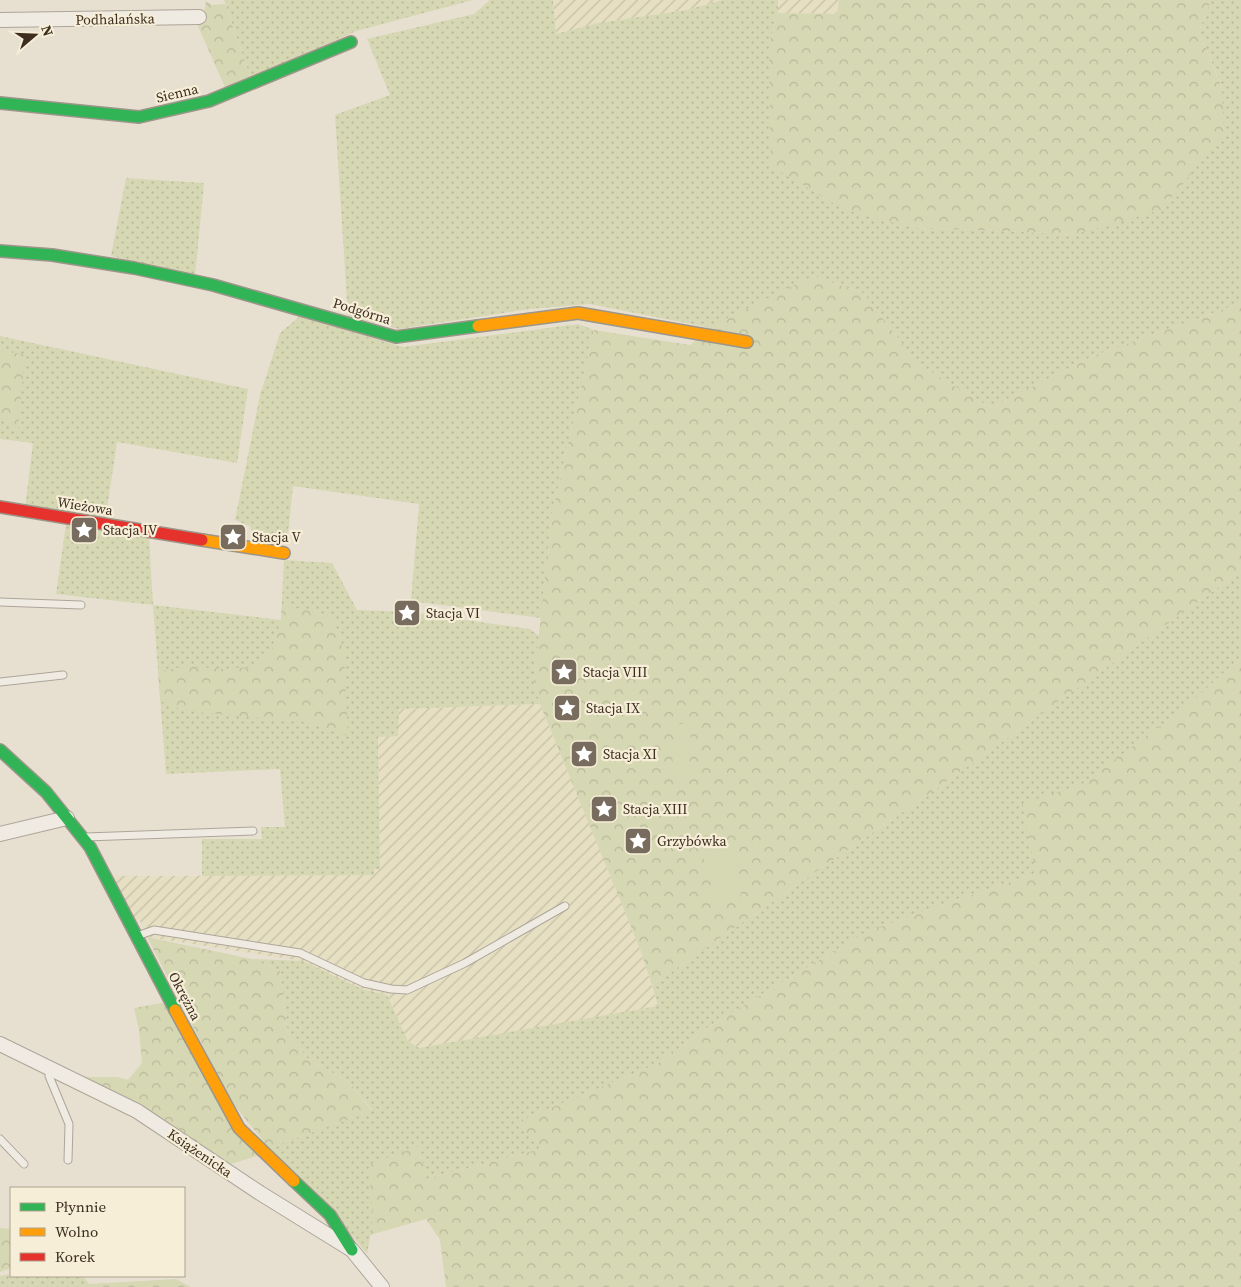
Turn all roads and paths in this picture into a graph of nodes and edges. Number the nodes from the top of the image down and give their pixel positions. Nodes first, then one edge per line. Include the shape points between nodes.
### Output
1 (199, 17) dead end
2 (0, 20) edge
3 (351, 42) dead end
4 (0, 103) edge
5 (0, 251) edge
6 (747, 342) dead end
7 (0, 507) edge
8 (284, 553) dead end
9 (0, 602) edge
10 (81, 605) dead end
11 (63, 675) dead end
12 (0, 682) edge
13 (0, 750) edge
14 (67, 818) junction
15 (254, 831) dead end
16 (0, 834) edge
17 (83, 837) junction
18 (565, 906) dead end
19 (135, 936) junction
20 (0, 1044) edge
21 (50, 1068) junction
22 (0, 1139) edge
23 (68, 1160) dead end
24 (24, 1164) dead end
25 (336, 1224) junction
26 (322, 1231) junction
27 (352, 1250) junction
28 (382, 1287) edge

1 - 2 street, Podhalańska
3 - 4 street, Sienna via 208,102 139,117
5 - 6 street, Podgórna via 125,266 195,281 396,337 578,313
7 - 8 street, Wieżowa
9 - 10 lane
11 - 12 lane
13 - 14 street, Okrężna via 46,792
14 - 16 street
14 - 17 street, Okrężna
15 - 17 lane
17 - 19 street, Okrężna
18 - 19 lane via 482,955 407,990 364,983 300,953 154,930
19 - 25 street, Okrężna via 239,1128
20 - 21 street, Książenicka
21 - 23 lane via 49,1076 69,1124
21 - 26 street, Książenicka via 143,1115
22 - 24 lane
25 - 26 street
25 - 27 street, Okrężna
26 - 27 street, Książenicka
27 - 28 street, Książenicka

